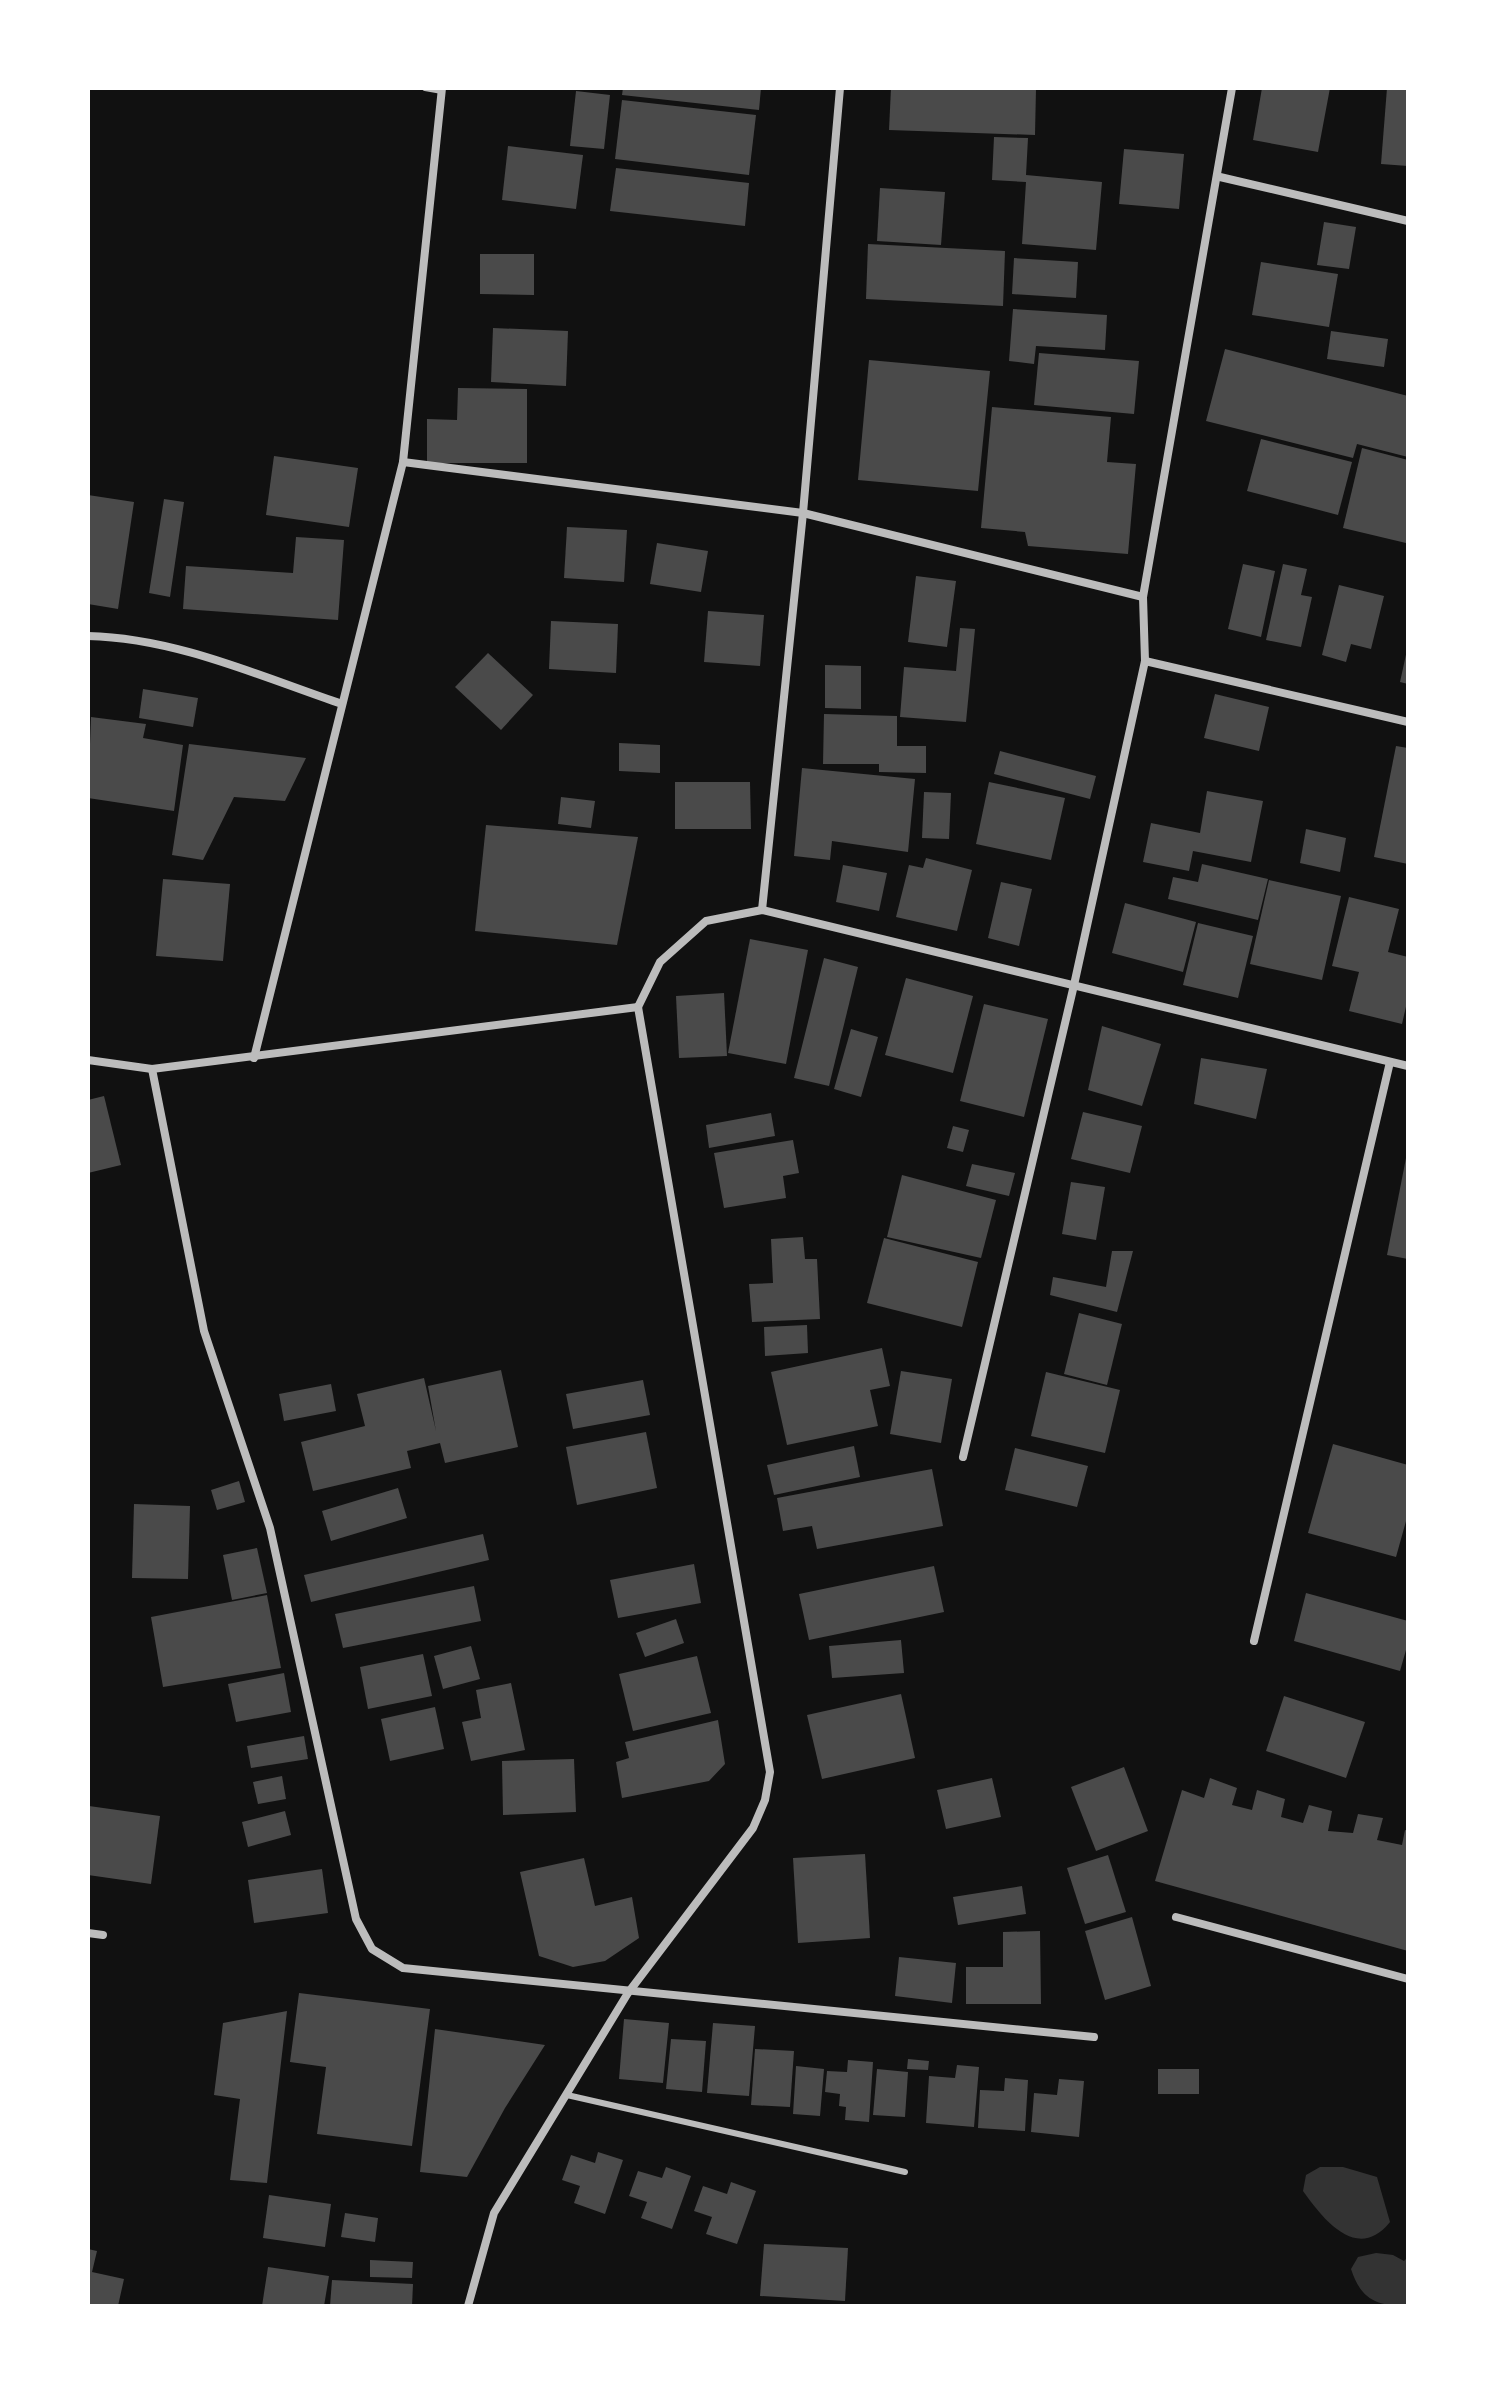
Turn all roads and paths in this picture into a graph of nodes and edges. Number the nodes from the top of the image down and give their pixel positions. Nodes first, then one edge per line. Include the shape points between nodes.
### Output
1 (425, 88) edge
2 (840, 88) edge
3 (1232, 88) edge
4 (442, 89) edge
5 (1220, 177) junction
6 (1408, 221) edge
7 (403, 462) junction
8 (803, 513) junction
9 (1143, 597) junction
10 (88, 636) edge
11 (1145, 661) junction
12 (342, 704) junction
13 (1408, 722) edge
14 (762, 910) junction
15 (1074, 985) junction
16 (638, 1007) junction
17 (254, 1058) junction
18 (88, 1060) edge
19 (1390, 1062) junction
20 (1408, 1066) edge
21 (152, 1069) junction
22 (963, 1457) dead end
23 (1254, 1641) dead end
24 (1176, 1917) dead end
25 (88, 1933) edge
26 (103, 1935) dead end
27 (1408, 1979) edge
28 (628, 1993) junction
29 (1094, 2037) dead end
30 (567, 2095) junction
31 (905, 2172) dead end
32 (468, 2306) edge

1 - 4 lane
2 - 8 street
3 - 5 street
4 - 7 street
5 - 6 street
5 - 9 street
7 - 8 street
7 - 12 street
8 - 9 street
8 - 14 street
9 - 11 street
10 - 12 street via 175,647
11 - 13 street
11 - 15 street
12 - 17 street
14 - 15 street
14 - 16 street via 706,921 660,962
15 - 19 street
15 - 22 street
16 - 17 street
16 - 28 street via 770,1772 753,1828
17 - 21 street
18 - 21 street
19 - 20 street
19 - 23 street
21 - 28 street via 204,1331 270,1528 356,1919 372,1949 403,1968
24 - 27 street
25 - 26 street
28 - 29 street
28 - 30 street
30 - 31 lane
30 - 32 street via 494,2213

